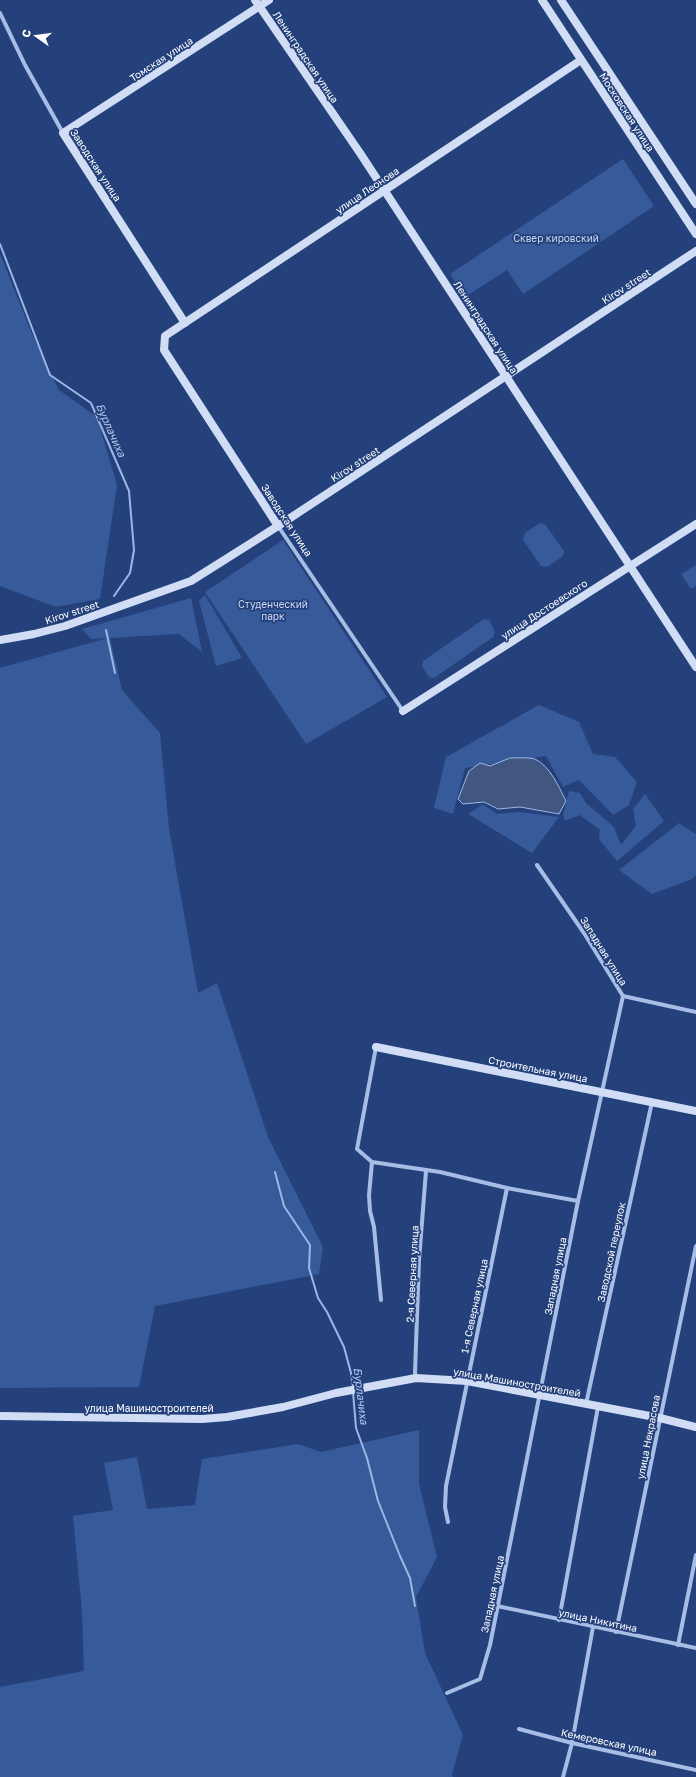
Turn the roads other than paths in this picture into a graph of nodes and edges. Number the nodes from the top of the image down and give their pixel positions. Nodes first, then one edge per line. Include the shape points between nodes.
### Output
1 (269, 0) edge
2 (542, 0) edge
3 (561, 0) edge
4 (257, 3) edge
5 (0, 13) edge
6 (581, 60) junction
7 (63, 133) junction
8 (385, 191) junction
9 (696, 204) edge
10 (696, 234) edge
11 (696, 251) edge
12 (185, 323) junction
13 (165, 336) joint
14 (506, 376) junction
15 (696, 524) edge
16 (278, 526) junction
17 (630, 566) junction
18 (0, 640) edge
19 (696, 667) edge
20 (403, 711) joint
21 (537, 865) dead end
22 (623, 996) junction
23 (696, 1012) edge
24 (376, 1047) joint
25 (602, 1092) junction
26 (652, 1102) junction
27 (696, 1111) edge
28 (372, 1162) junction
29 (426, 1171) junction
30 (508, 1188) junction
31 (578, 1201) junction
32 (696, 1246) edge
33 (381, 1300) dead end
34 (416, 1378) junction
35 (467, 1381) junction
36 (539, 1395) junction
37 (586, 1404) junction
38 (598, 1407) junction
39 (0, 1416) edge
40 (660, 1418) junction
41 (696, 1427) edge
42 (448, 1522) dead end
43 (696, 1555) edge
44 (497, 1606) junction
45 (559, 1620) junction
46 (593, 1627) junction
47 (616, 1632) junction
48 (678, 1645) junction
49 (696, 1648) edge
50 (447, 1693) dead end
51 (519, 1729) dead end
52 (572, 1743) junction
53 (696, 1770) edge
54 (563, 1777) edge

1 - 4 street, Томская улица
2 - 6 street, Московская улица
3 - 9 street, Московская улица
4 - 7 street, Томская улица
4 - 8 street, Ленинградская улица
5 - 7 street, Заводская улица
6 - 8 street, улица Леонова
6 - 10 street, Московская улица
7 - 12 street, Заводская улица
8 - 12 street, улица Леонова
8 - 14 street, Ленинградская улица
11 - 14 street, Kirov street
12 - 13 street, улица Леонова
13 - 16 street, Заводская улица via 164,350
14 - 16 street, Kirov street
14 - 17 street, Ленинградская улица
15 - 17 street, улица Достоевского
16 - 18 street, Kirov street via 184,585 65,626
16 - 20 street, Заводская улица
17 - 19 street, Ленинградская улица
17 - 20 street, улица Достоевского
21 - 22 street, Западная улица
22 - 23 street
22 - 25 street, Западная улица
24 - 25 street, Строительная улица
24 - 28 street via 357,1149
25 - 26 street, Строительная улица
25 - 31 street, Западная улица
26 - 27 street, Строительная улица
26 - 37 street, Заводской переулок
28 - 29 street
28 - 33 street via 369,1203 374,1227
29 - 30 street
29 - 34 street, 2-я Северная улица via 419,1260
30 - 31 street
30 - 35 street, 1-я Северная улица
31 - 36 street, Западная улица
32 - 40 street, улица Некрасова
34 - 35 street, улица Машиностроителей
34 - 39 street, улица Машиностроителей via 227,1417 202,1419
35 - 36 street, улица Машиностроителей
35 - 42 street, 1-я Северная улица via 446,1486 445,1507
36 - 37 street, улица Машиностроителей
36 - 44 street, Западная улица
37 - 38 street, улица Машиностроителей
38 - 40 street, улица Машиностроителей
38 - 45 street
40 - 41 street, улица Машиностроителей
40 - 47 street, улица Некрасова
43 - 48 street
44 - 45 street, улица Никитина
44 - 50 street, Западная улица via 490,1645 480,1679
45 - 46 street, улица Никитина
46 - 47 street, улица Никитина
46 - 52 street
47 - 48 street, улица Никитина
48 - 49 street, улица Никитина
51 - 52 street, Кемеровская улица
52 - 53 street, Кемеровская улица
52 - 54 street

